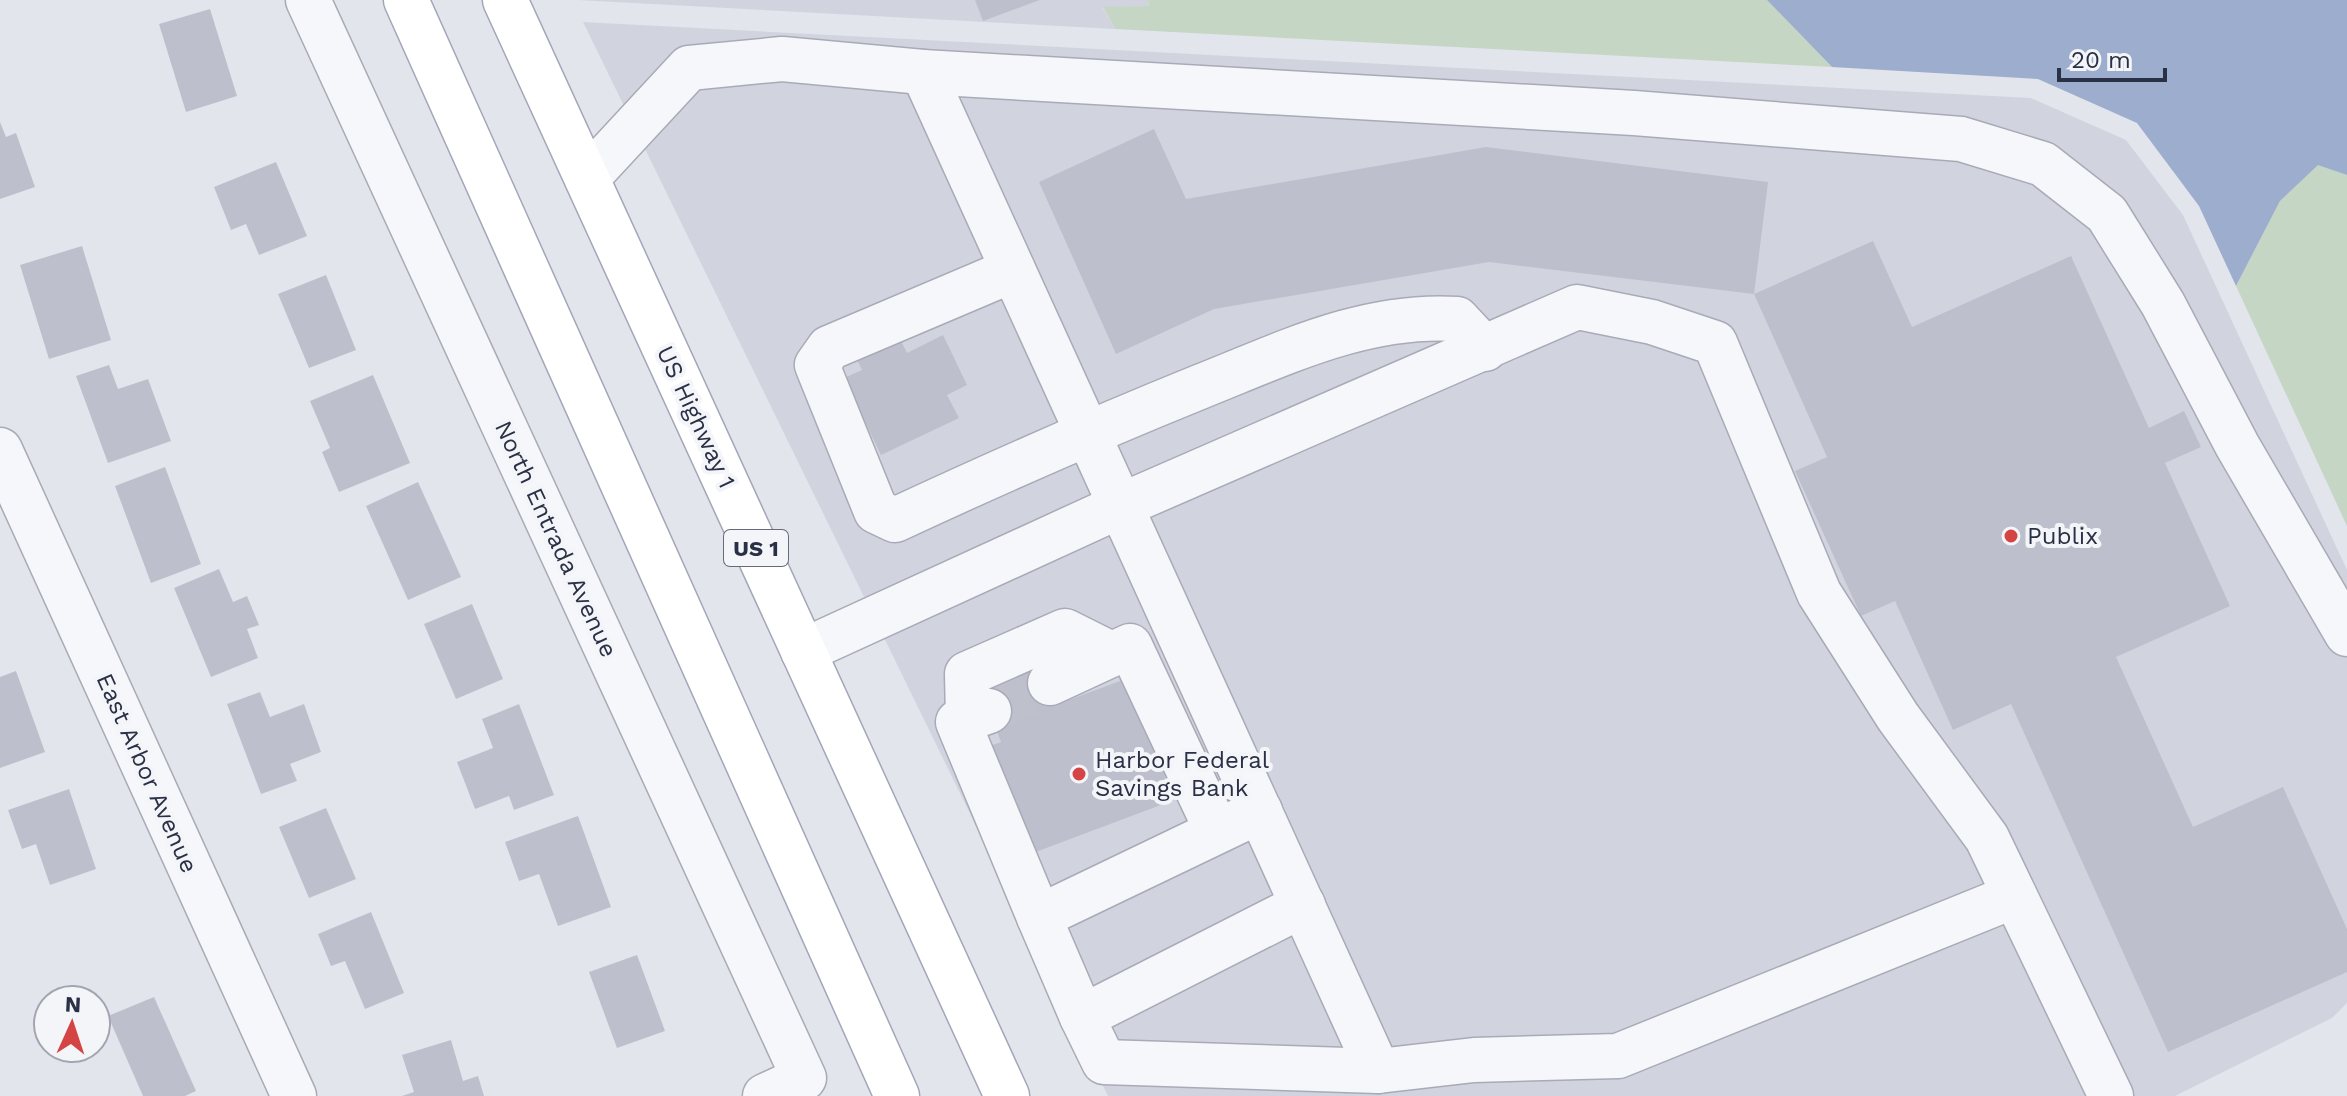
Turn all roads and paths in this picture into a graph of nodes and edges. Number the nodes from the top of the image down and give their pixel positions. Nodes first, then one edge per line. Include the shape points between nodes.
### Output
1 (308, 0) edge
2 (406, 0) edge
3 (505, 0) edge
4 (923, 72) junction
5 (587, 178) junction
6 (1013, 270) junction
7 (1485, 349) junction
8 (1087, 432) junction
9 (0, 450) edge
10 (1120, 506) junction
11 (2347, 634) edge
12 (803, 651) junction
13 (1111, 654) junction
14 (1050, 683) tunnel mouth
15 (1260, 811) junction
16 (1216, 829) junction
17 (2014, 896) junction
18 (1303, 905) junction
19 (1039, 917) junction
20 (1082, 1017) junction
21 (1378, 1071) junction
22 (1482, 1078) edge
23 (294, 1096) edge
24 (765, 1096) edge
25 (897, 1096) edge
26 (1007, 1096) edge
27 (2111, 1096) edge

1 - 24 street, North Entrada Avenue via 804,1078
2 - 25 main road
3 - 5 main road, US Highway 1 / US 1
4 - 5 street via 782,59 689,68
4 - 6 street
4 - 11 street via 1634,113 1961,139 2043,164 2107,214
5 - 12 main road, US Highway 1 / US 1
6 - 8 street
6 - 8 street via 829,348 817,365 876,511 895,520
7 - 8 street via 1457,319 1418,316 1337,332
7 - 10 street
7 - 17 street via 1577,307 1652,322 1715,343 1819,593 1898,717 1987,838
8 - 10 street
9 - 23 street, East Arbor Avenue
10 - 12 street
10 - 15 street
12 - 26 main road, US Highway 1 / US 1
13 - 14 street
13 - 16 street via 1130,646
13 - 19 street via 1065,631 967,674 978,714 958,722
15 - 16 street
15 - 18 street
16 - 19 street
17 - 22 street via 1618,1056
17 - 27 street
18 - 20 street
18 - 21 street
19 - 20 street
20 - 21 street via 1104,1062
21 - 22 street

